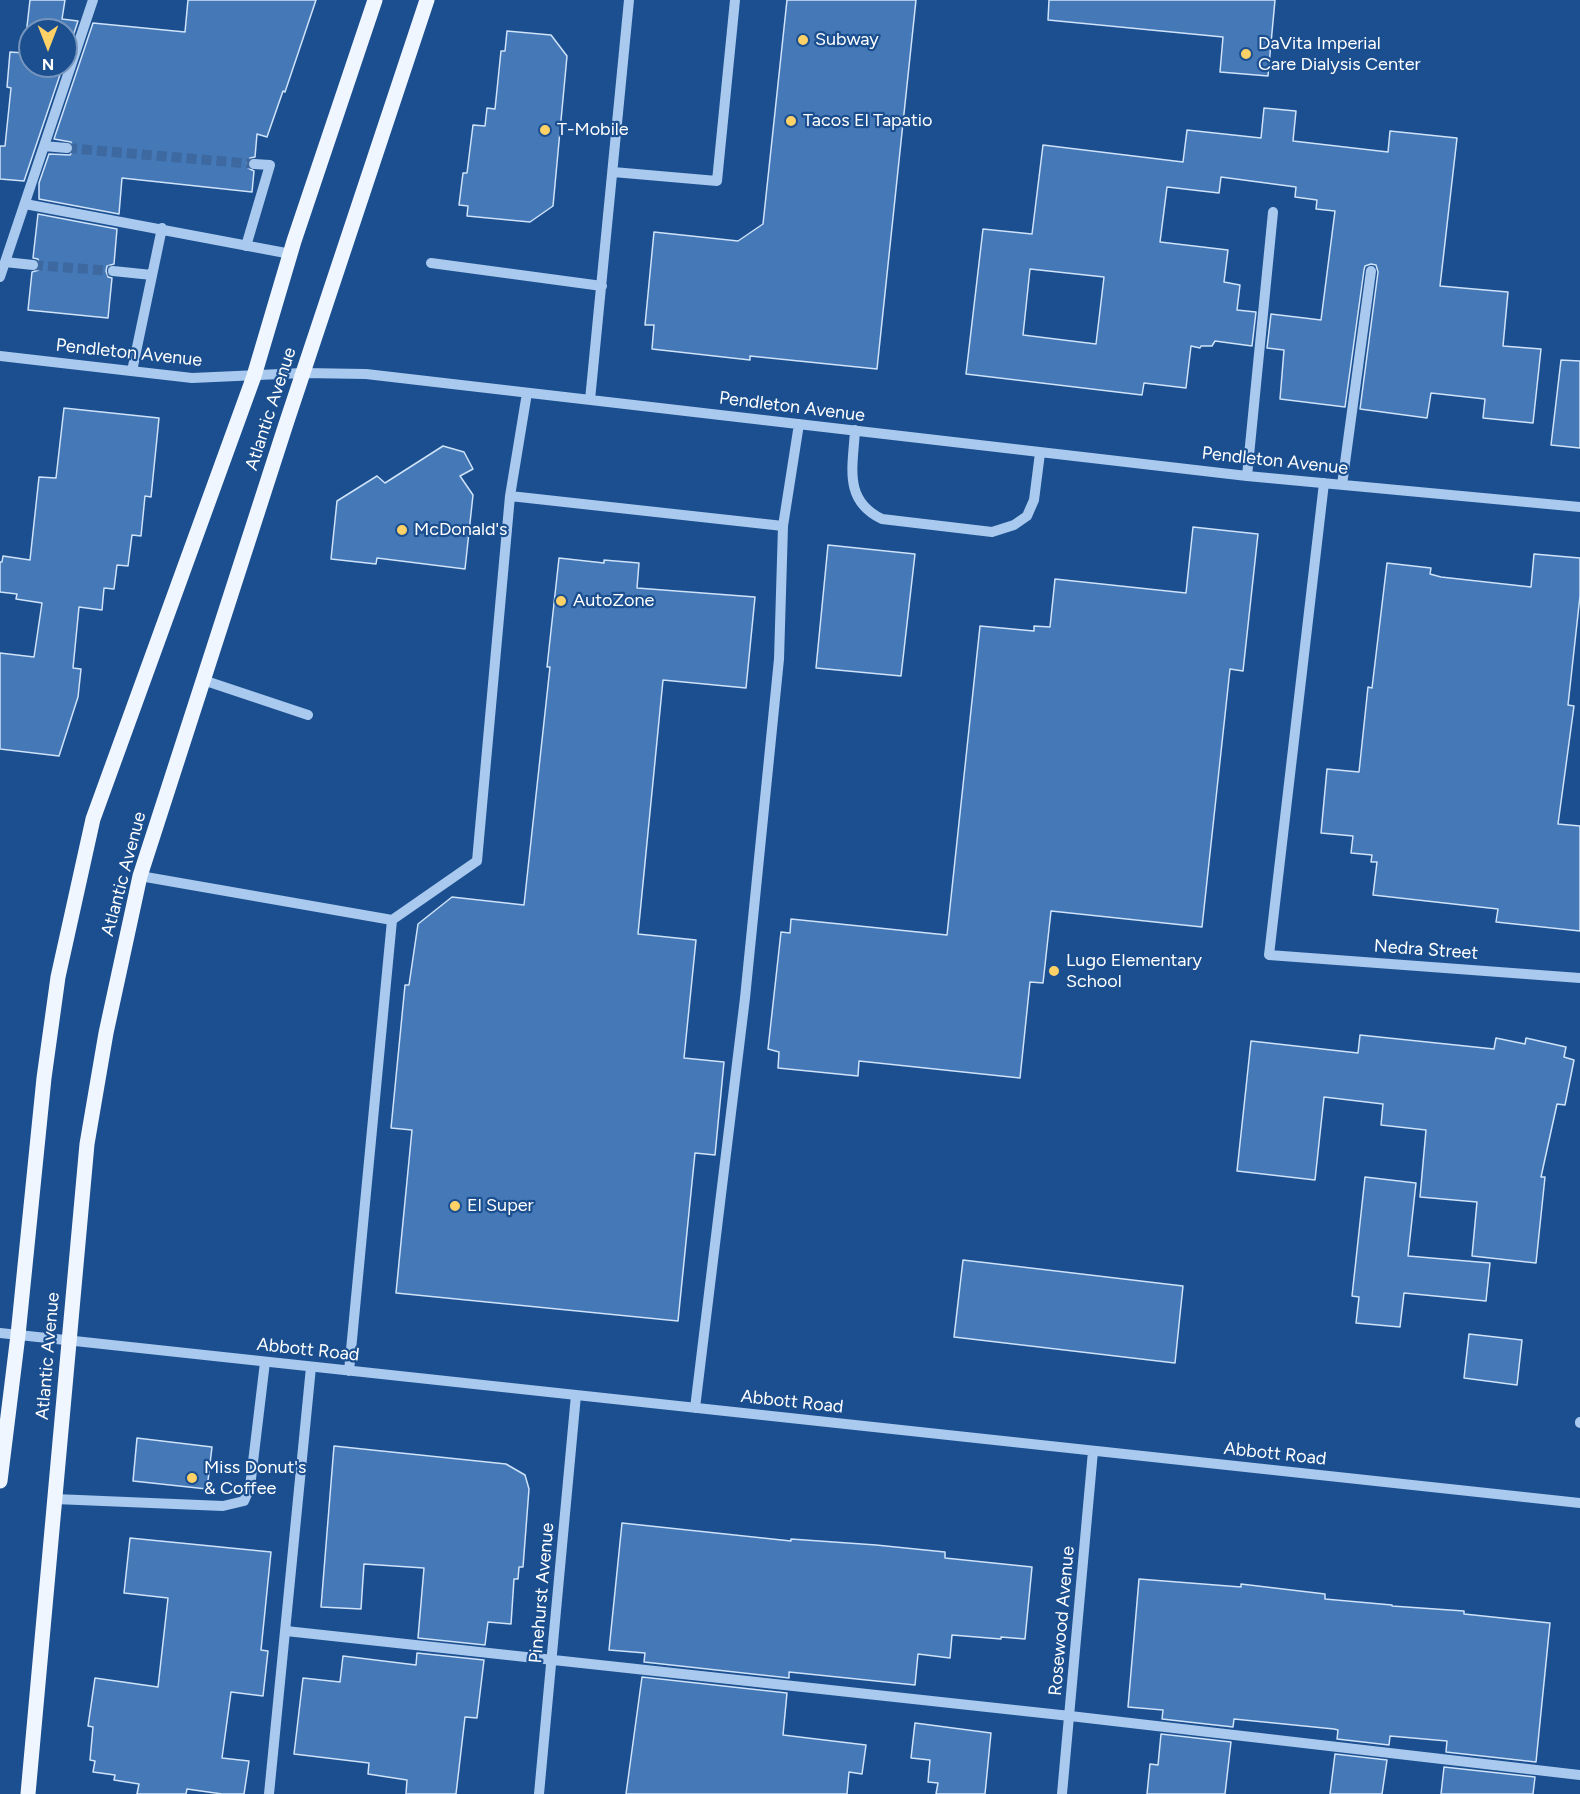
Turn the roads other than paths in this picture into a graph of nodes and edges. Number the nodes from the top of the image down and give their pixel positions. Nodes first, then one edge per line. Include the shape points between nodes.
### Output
1 (93, 0) edge
2 (375, 0) edge
3 (427, 0) edge
4 (629, 0) edge
5 (735, 0) edge
6 (44, 146) junction
7 (67, 148) tunnel mouth
8 (254, 164) dead end
9 (613, 172) junction
10 (25, 204) junction
11 (1273, 212) dead end
12 (162, 228) junction
13 (246, 246) junction
14 (291, 254) junction
15 (5, 262) junction
16 (431, 263) dead end
17 (33, 265) tunnel mouth
18 (113, 271) tunnel mouth
19 (1371, 271) dead end
20 (152, 275) junction
21 (0, 276) edge
22 (602, 286) junction
23 (0, 356) edge
24 (132, 371) junction
25 (303, 373) junction
26 (254, 376) junction
27 (527, 393) junction
28 (590, 400) junction
29 (799, 424) junction
30 (855, 430) junction
31 (1040, 453) junction
32 (1247, 476) junction
33 (1324, 483) junction
34 (1342, 485) junction
35 (510, 496) junction
36 (1580, 507) edge
37 (783, 526) junction
38 (203, 680) junction
39 (308, 715) dead end
40 (140, 876) junction
41 (392, 920) junction
42 (1580, 978) edge
43 (0, 1333) edge
44 (18, 1335) junction
45 (69, 1340) junction
46 (265, 1362) junction
47 (311, 1366) junction
48 (350, 1371) junction
49 (576, 1395) junction
50 (695, 1408) junction
51 (1093, 1451) junction
52 (0, 1480) edge
53 (54, 1499) junction
54 (1580, 1503) edge
55 (286, 1631) junction
56 (552, 1659) junction
57 (1070, 1716) junction
58 (1580, 1775) edge
59 (28, 1794) edge
60 (269, 1794) edge
61 (539, 1794) edge
62 (1062, 1794) edge

1 - 6 street
2 - 14 main road, Atlantic Avenue
3 - 25 main road, Atlantic Avenue
4 - 9 street
5 - 9 street via 717,181
6 - 7 street
6 - 10 street
8 - 13 street via 270,165
9 - 22 street
10 - 12 street
10 - 15 street
11 - 32 street
12 - 13 street
12 - 20 street
13 - 14 street
14 - 26 main road, Atlantic Avenue
15 - 17 street
15 - 21 street
16 - 22 street
18 - 20 street
19 - 34 street
20 - 24 street
22 - 28 street
23 - 24 street, Pendleton Avenue
24 - 26 street, Pendleton Avenue via 192,378
25 - 26 street, Pendleton Avenue
25 - 27 street, Pendleton Avenue via 366,374
25 - 38 main road, Atlantic Avenue
26 - 44 main road, Atlantic Avenue via 93,819 58,977
27 - 28 street, Pendleton Avenue
27 - 35 street
28 - 29 street, Pendleton Avenue
29 - 30 street, Pendleton Avenue
29 - 37 street
30 - 31 street, Pendleton Avenue
30 - 31 street via 852,479 856,496 869,513 882,519 992,532 1014,525 1027,516 1034,500
31 - 32 street, Pendleton Avenue
32 - 33 street, Pendleton Avenue
33 - 34 street, Pendleton Avenue
33 - 42 street, Nedra Street via 1269,955
34 - 36 street, Pendleton Avenue
35 - 37 street
35 - 41 street via 477,861
37 - 50 street via 779,659 745,998
38 - 39 street
38 - 40 main road, Atlantic Avenue
40 - 41 street
40 - 45 main road, Atlantic Avenue via 87,1144
41 - 48 street
43 - 44 street, Abbott Road
44 - 45 street, Abbott Road
44 - 52 main road, Atlantic Avenue
45 - 46 street, Abbott Road
45 - 53 main road, Atlantic Avenue
46 - 47 street, Abbott Road
46 - 53 street via 250,1486 244,1501 223,1506
47 - 48 street, Abbott Road
47 - 55 street
48 - 49 street, Abbott Road
49 - 50 street, Abbott Road
49 - 56 street, Pinehurst Avenue
50 - 51 street, Abbott Road
51 - 54 street, Abbott Road
51 - 57 street, Rosewood Avenue
53 - 59 main road, Atlantic Avenue
55 - 56 street
55 - 60 street
56 - 57 street
56 - 61 street, Pinehurst Avenue
57 - 58 street
57 - 62 street, Rosewood Avenue

